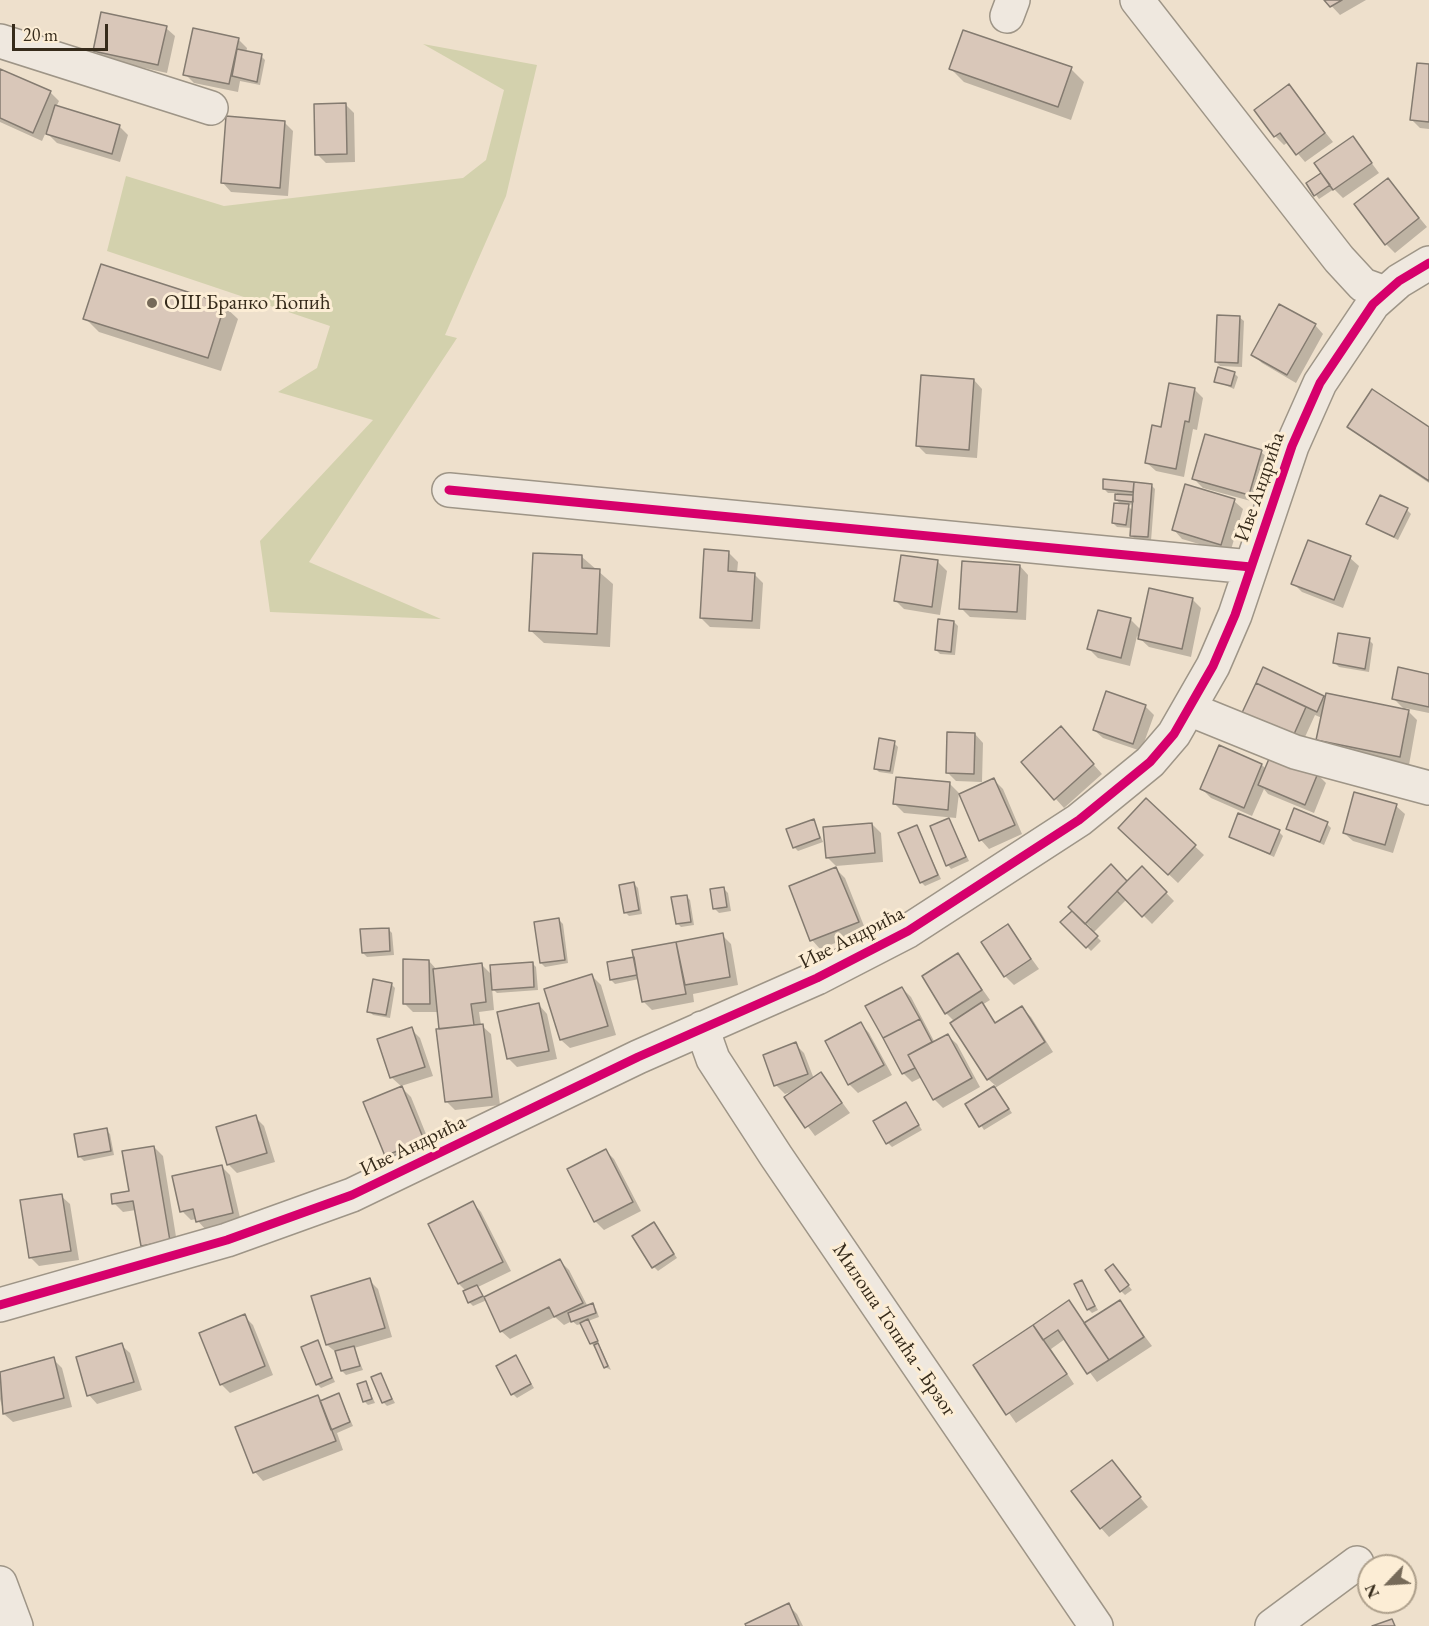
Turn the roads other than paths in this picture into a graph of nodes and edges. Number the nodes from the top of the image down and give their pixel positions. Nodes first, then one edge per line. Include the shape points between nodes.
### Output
1 (1137, 0) edge
2 (0, 41) edge
3 (211, 108) dead end
4 (1429, 263) edge
5 (1385, 293) junction
6 (449, 490) dead end
7 (1251, 567) junction
8 (1189, 709) junction
9 (1429, 788) edge
10 (702, 1028) junction
11 (0, 1305) edge
12 (1357, 1563) dead end
13 (0, 1583) edge
14 (16, 1626) edge
15 (1096, 1626) edge
16 (1272, 1626) edge

1 - 5 street via 1339,258 1364,285
2 - 3 street
4 - 5 street, Иве Андрића
5 - 7 street, Иве Андрића via 1352,333 1320,383 1292,446
6 - 7 street
7 - 8 street, Иве Андрића via 1235,615
8 - 9 street via 1294,752
8 - 10 street, Иве Андрића via 1150,762 1087,814 1030,853 908,931 817,978
10 - 11 street, Иве Андрића via 352,1195 227,1240
10 - 15 street, Милоша Топића - Брзог via 714,1059 776,1156
12 - 16 street
13 - 14 street

